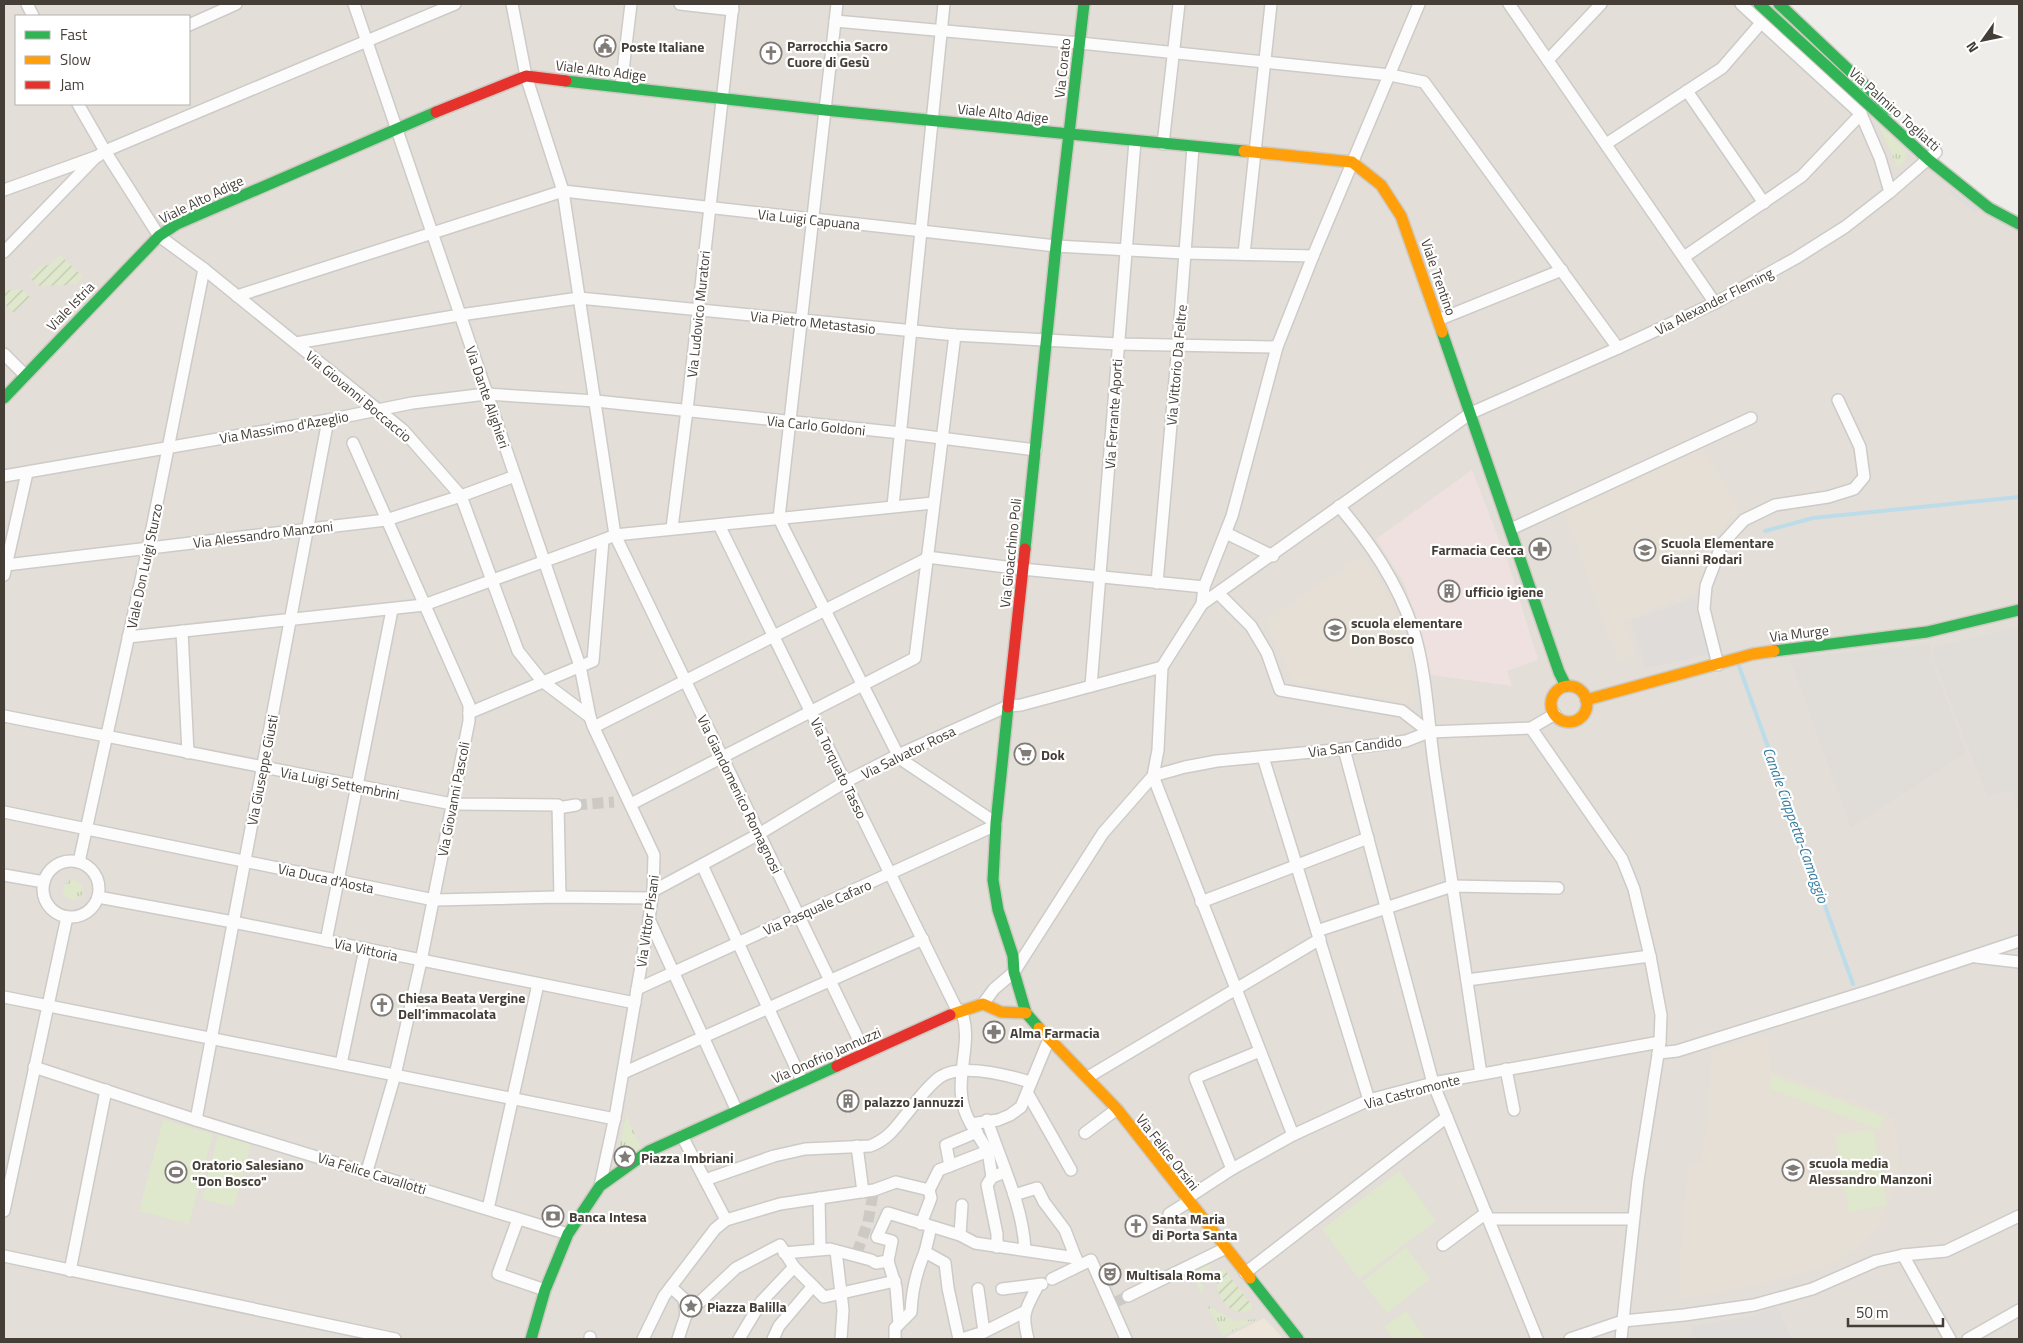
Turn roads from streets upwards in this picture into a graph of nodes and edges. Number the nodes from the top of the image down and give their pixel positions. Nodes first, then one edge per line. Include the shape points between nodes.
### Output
1 (236, 4) edge
2 (354, 4) edge
3 (455, 4) edge
4 (512, 4) edge
5 (631, 4) edge
6 (680, 4) edge
7 (837, 4) edge
8 (944, 4) edge
9 (1084, 4) edge
10 (1179, 4) edge
11 (1271, 4) edge
12 (1419, 4) edge
13 (1509, 4) edge
14 (1601, 4) edge
15 (1741, 4) edge
16 (1759, 4) edge
17 (1779, 4) edge
18 (733, 7) edge
19 (835, 21) junction
20 (1761, 22) junction
21 (190, 24) edge
22 (942, 31) junction
23 (366, 40) junction
24 (1080, 44) junction
25 (1173, 54) junction
26 (1548, 60) junction
27 (1265, 64) junction
28 (1390, 75) junction
29 (526, 76) junction
30 (621, 87) junction
31 (1687, 91) junction
32 (723, 99) junction
33 (78, 105) edge
34 (825, 110) junction
35 (1861, 114) junction
36 (933, 121) junction
37 (396, 128) junction
38 (1070, 135) junction
39 (1136, 141) junction
40 (1162, 144) junction
41 (1606, 144) junction
42 (1193, 147) junction
43 (1255, 153) junction
44 (101, 154) junction
45 (1932, 156) junction
46 (1352, 162) junction
47 (4, 190) edge
48 (563, 191) junction
49 (1890, 192) junction
50 (1764, 203) junction
51 (710, 207) junction
52 (2019, 212) edge
53 (814, 220) junction
54 (2019, 224) edge
55 (922, 231) junction
56 (431, 232) junction
57 (159, 236) junction
58 (1056, 246) junction
59 (1127, 250) junction
60 (4, 252) edge
61 (1184, 253) junction
62 (1244, 254) junction
63 (1313, 256) junction
64 (1684, 257) junction
65 (204, 269) junction
66 (1562, 270) junction
67 (237, 296) junction
68 (579, 298) junction
69 (1715, 303) junction
70 (699, 310) junction
71 (460, 315) junction
72 (1438, 320) junction
73 (800, 321) junction
74 (911, 332) junction
75 (954, 335) junction
76 (1047, 341) junction
77 (296, 343) junction
78 (1118, 344) junction
79 (1178, 345) junction
80 (1277, 347) junction
81 (1618, 348) junction
82 (4, 354) edge
83 (25, 375) junction
84 (486, 394) junction
85 (4, 398) edge
86 (1838, 400) dead end
87 (596, 401) junction
88 (379, 410) junction
89 (688, 410) junction
90 (1471, 413) junction
91 (1751, 418) dead end
92 (328, 420) junction
93 (789, 422) junction
94 (901, 433) junction
95 (942, 439) junction
96 (353, 443) dead end
97 (169, 447) junction
98 (1036, 450) junction
99 (27, 473) junction
100 (4, 476) edge
101 (515, 476) junction
102 (462, 496) junction
103 (933, 503) junction
104 (893, 506) junction
105 (1339, 506) junction
106 (779, 518) junction
107 (386, 520) junction
108 (719, 525) junction
109 (672, 528) junction
110 (1511, 529) junction
111 (306, 530) junction
112 (1226, 533) junction
113 (615, 535) junction
114 (603, 540) junction
115 (148, 548) junction
116 (1273, 556) junction
117 (927, 558) junction
118 (544, 562) junction
119 (1022, 569) junction
120 (5, 570) edge
121 (1100, 577) junction
122 (493, 580) junction
123 (1157, 583) junction
124 (1204, 588) junction
125 (1219, 594) junction
126 (1202, 604) junction
127 (424, 605) junction
128 (392, 610) junction
129 (824, 610) junction
130 (2019, 610) edge
131 (289, 620) junction
132 (182, 631) junction
133 (774, 636) junction
134 (128, 637) junction
135 (1721, 664) junction
136 (580, 666) junction
137 (1162, 667) junction
138 (542, 681) junction
139 (685, 681) junction
140 (863, 685) junction
141 (1091, 686) junction
142 (1566, 686) junction
143 (1586, 700) junction
144 (1008, 706) junction
145 (811, 712) junction
146 (469, 713) junction
147 (1555, 714) junction
148 (4, 716) edge
149 (592, 722) junction
150 (1531, 728) junction
151 (1429, 732) junction
152 (107, 736) junction
153 (1344, 749) junction
154 (188, 753) junction
155 (898, 755) junction
156 (1263, 757) junction
157 (722, 758) junction
158 (263, 767) junction
159 (1153, 776) junction
160 (846, 782) junction
161 (357, 787) junction
162 (452, 804) junction
163 (630, 804) junction
164 (576, 805) tunnel mouth
165 (558, 808) junction
166 (4, 812) edge
167 (996, 824) junction
168 (87, 829) junction
169 (759, 834) junction
170 (1368, 838) junction
171 (244, 861) junction
172 (79, 862) junction
173 (702, 865) junction
174 (1297, 865) junction
175 (890, 873) junction
176 (4, 875) edge
177 (338, 880) junction
178 (44, 882) junction
179 (1452, 886) junction
180 (1558, 888) dead end
181 (653, 894) junction
182 (98, 897) junction
183 (560, 897) junction
184 (434, 900) junction
185 (1201, 902) junction
186 (1386, 908) junction
187 (798, 914) junction
188 (67, 917) junction
189 (650, 919) junction
190 (233, 922) junction
191 (1318, 935) junction
192 (923, 940) junction
193 (326, 941) junction
194 (2019, 941) edge
195 (738, 942) junction
196 (365, 948) junction
197 (1650, 956) junction
198 (1973, 957) junction
199 (421, 961) junction
200 (2019, 962) edge
201 (674, 972) junction
202 (1014, 972) junction
203 (1467, 980) junction
204 (830, 981) junction
205 (538, 984) junction
206 (637, 989) junction
207 (1236, 990) junction
208 (4, 997) edge
209 (635, 1003) junction
210 (983, 1004) junction
211 (48, 1006) junction
212 (769, 1009) junction
213 (960, 1011) junction
214 (1026, 1013) junction
215 (703, 1037) junction
216 (211, 1038) junction
217 (1049, 1039) junction
218 (1659, 1048) junction
219 (1260, 1051) junction
220 (865, 1053) junction
221 (341, 1064) junction
222 (34, 1067) junction
223 (1506, 1069) junction
224 (961, 1072) junction
225 (623, 1073) junction
226 (1481, 1074) junction
227 (395, 1075) junction
228 (1088, 1077) junction
229 (802, 1081) junction
230 (1433, 1083) junction
231 (1029, 1088) junction
232 (106, 1090) junction
233 (513, 1099) junction
234 (1369, 1100) junction
235 (1116, 1110) junction
236 (1514, 1110) dead end
237 (737, 1111) junction
238 (616, 1113) junction
239 (1446, 1117) junction
240 (196, 1120) junction
241 (987, 1120) junction
242 (974, 1128) junction
243 (1085, 1133) dead end
244 (682, 1136) junction
245 (1294, 1136) junction
246 (856, 1146) junction
247 (988, 1151) junction
248 (950, 1166) junction
249 (1232, 1169) junction
250 (1071, 1170) dead end
251 (367, 1171) junction
252 (1005, 1172) junction
253 (992, 1177) junction
254 (705, 1180) junction
255 (600, 1186) junction
256 (929, 1190) junction
257 (870, 1192) junction
258 (1014, 1195) junction
259 (819, 1198) junction
260 (1187, 1201) junction
261 (962, 1205) dead end
262 (488, 1209) junction
263 (4, 1211) edge
264 (1169, 1214) dead end
265 (1487, 1216) junction
266 (2019, 1216) edge
267 (518, 1218) junction
268 (1633, 1219) junction
269 (726, 1220) junction
270 (926, 1226) junction
271 (568, 1234) junction
272 (960, 1235) junction
273 (1443, 1245) dead end
274 (998, 1247) junction
275 (820, 1248) junction
276 (1226, 1248) junction
277 (782, 1249) junction
278 (1025, 1250) junction
279 (836, 1251) junction
280 (925, 1252) junction
281 (1903, 1255) junction
282 (9, 1257) edge
283 (888, 1261) junction
284 (1077, 1262) junction
285 (794, 1267) junction
286 (70, 1271) junction
287 (1245, 1274) junction
288 (895, 1281) junction
289 (1044, 1282) junction
290 (813, 1286) junction
291 (671, 1288) junction
292 (978, 1289) dead end
293 (1002, 1289) dead end
294 (546, 1290) junction
295 (839, 1293) junction
296 (1128, 1296) tunnel mouth
297 (2019, 1310) edge
298 (1024, 1312) junction
299 (686, 1315) junction
300 (1623, 1321) junction
301 (899, 1324) junction
302 (984, 1332) junction
303 (395, 1339) edge
304 (531, 1339) edge
305 (643, 1339) edge
306 (679, 1339) edge
307 (738, 1339) edge
308 (773, 1339) edge
309 (841, 1339) edge
310 (895, 1339) edge
311 (960, 1339) edge
312 (1028, 1339) edge
313 (1126, 1339) edge
314 (1298, 1339) edge
315 (1537, 1339) edge
316 (1570, 1339) edge
317 (1621, 1339) edge
318 (1950, 1339) edge
319 (1968, 1339) edge

1 - 21 street
2 - 23 street, Via Dante Alighieri
3 - 23 street
4 - 29 street, Via Giandomenico Romagnosi
5 - 30 street
6 - 18 street
7 - 19 street
8 - 22 street
9 - 24 street, Via Corato
10 - 25 street
11 - 27 street
12 - 28 street
13 - 26 street
14 - 26 street
15 - 20 street
16 - 45 street, Via Palmiro Togliatti
17 - 45 street, Via Palmiro Togliatti
18 - 32 street, Via Ludovico Muratori
19 - 22 street
19 - 34 street
20 - 31 street via 1722,68
20 - 35 street
22 - 24 street
22 - 36 street
23 - 37 street, Via Dante Alighieri
23 - 44 street
24 - 25 street
24 - 38 street, Via Corato
25 - 27 street
25 - 40 street
26 - 41 street
27 - 28 street
27 - 43 street
28 - 46 street
28 - 66 street via 1424,82
29 - 30 street, Viale Alto Adige
29 - 37 street, Viale Alto Adige
29 - 48 street, Via Giandomenico Romagnosi
30 - 32 street, Viale Alto Adige
31 - 41 street
31 - 50 street
32 - 34 street, Viale Alto Adige
32 - 51 street, Via Ludovico Muratori
33 - 44 street
34 - 36 street, Viale Alto Adige
34 - 53 street
35 - 49 street
35 - 50 street via 1802,176
36 - 38 street, Viale Alto Adige
36 - 55 street
37 - 56 street, Via Dante Alighieri
37 - 57 street, Viale Alto Adige via 177,224
38 - 39 street
38 - 58 street, Via Gioacchino Poli
39 - 40 street
39 - 59 street, Via Ferrante Aporti
40 - 42 street
41 - 64 street
42 - 43 street
42 - 61 street, Via Vittorio Da Feltre
43 - 46 street
43 - 62 street
44 - 47 street
44 - 57 street
44 - 60 street
45 - 49 street, Via Alexander Fleming
45 - 52 street, Via Palmiro Togliatti via 1994,200
45 - 54 street, Via Palmiro Togliatti via 1989,208
46 - 63 street
46 - 72 street, Viale Trentino via 1391,195 1402,216
48 - 51 street, Via Luigi Capuana
48 - 56 street
48 - 68 street, Via Giandomenico Romagnosi
49 - 69 street, Via Alexander Fleming via 1845,227
50 - 64 street
51 - 53 street, Via Luigi Capuana
51 - 70 street, Via Ludovico Muratori
53 - 55 street, Via Luigi Capuana
53 - 73 street
55 - 58 street, Via Luigi Capuana
55 - 74 street
56 - 67 street
56 - 71 street, Via Dante Alighieri
57 - 65 street, Via Giovanni Boccaccio
57 - 83 street, Viale Istria
58 - 59 street, Via Luigi Capuana
58 - 76 street, Via Gioacchino Poli
59 - 61 street, Via Luigi Capuana
59 - 78 street, Via Ferrante Aporti
61 - 62 street, Via Luigi Capuana
61 - 79 street, Via Vittorio Da Feltre
62 - 63 street, Via Luigi Capuana
63 - 80 street
64 - 69 street
65 - 67 street, Via Giovanni Boccaccio
65 - 97 street, Viale Don Luigi Sturzo
66 - 72 street
66 - 81 street
67 - 77 street, Via Giovanni Boccaccio
68 - 70 street, Via Pietro Metastasio
68 - 71 street, Via Pietro Metastasio
68 - 87 street, Via Giandomenico Romagnosi
69 - 81 street, Via Alexander Fleming
70 - 73 street, Via Pietro Metastasio
70 - 89 street, Via Ludovico Muratori
71 - 77 street, Via Pietro Metastasio
71 - 84 street, Via Dante Alighieri
72 - 90 street, Viale Trentino
73 - 74 street, Via Pietro Metastasio
73 - 93 street
74 - 75 street, Via Pietro Metastasio
74 - 94 street
75 - 76 street, Via Pietro Metastasio
75 - 95 street
76 - 78 street, Via Pietro Metastasio
76 - 98 street, Via Gioacchino Poli
77 - 88 street, Via Giovanni Boccaccio
78 - 79 street, Via Pietro Metastasio
78 - 121 street, Via Ferrante Aporti
79 - 80 street, Via Pietro Metastasio
79 - 123 street, Via Vittorio Da Feltre
80 - 112 street
81 - 90 street, Via Alexander Fleming
82 - 83 street
83 - 85 street, Viale Istria
84 - 87 street, Via Massimo d'Azeglio
84 - 88 street, Via Massimo d'Azeglio
84 - 101 street, Via Dante Alighieri
86 - 135 street via 1860,447 1864,477 1854,489 1828,497 1775,505 1744,520 1722,544 1706,586 1704,609
87 - 89 street, Via Carlo Goldoni
87 - 113 street, Via Giandomenico Romagnosi
88 - 92 street, Via Massimo d'Azeglio
88 - 102 street, Via Giovanni Boccaccio via 403,430
89 - 93 street, Via Carlo Goldoni
89 - 109 street, Via Ludovico Muratori
90 - 105 street, Via Alexander Fleming
90 - 110 street, Viale Trentino
91 - 110 street
92 - 97 street, Via Massimo d'Azeglio
92 - 111 street, Via Giuseppe Giusti
93 - 94 street, Via Carlo Goldoni
93 - 106 street
94 - 95 street, Via Carlo Goldoni
94 - 104 street
95 - 98 street, Via Carlo Goldoni
95 - 103 street
96 - 107 street, Via Giovanni Pascoli
97 - 99 street, Via Massimo d'Azeglio
97 - 115 street, Viale Don Luigi Sturzo
98 - 119 street, Via Gioacchino Poli
99 - 100 street, Via Massimo d'Azeglio
99 - 120 street
101 - 102 street, Via Alessandro Manzoni
101 - 118 street, Via Dante Alighieri
102 - 107 street, Via Alessandro Manzoni
102 - 122 street, Via Giovanni Boccaccio
103 - 104 street
103 - 117 street
104 - 106 street
105 - 116 street, Via Alexander Fleming
105 - 151 street via 1382,562 1400,596 1413,630 1423,674
106 - 108 street
106 - 129 street
107 - 111 street, Via Alessandro Manzoni
107 - 127 street, Via Giovanni Pascoli
108 - 109 street
108 - 133 street, Via Torquato Tasso
109 - 113 street
110 - 142 street, Viale Trentino
111 - 115 street, Via Alessandro Manzoni
111 - 131 street, Via Giuseppe Giusti
112 - 116 street
112 - 124 street
113 - 114 street
113 - 139 street, Via Giandomenico Romagnosi
114 - 118 street
114 - 136 street via 593,661
115 - 120 street, Via Alessandro Manzoni
115 - 134 street, Viale Don Luigi Sturzo
116 - 125 street, Via Alexander Fleming
117 - 119 street
117 - 129 street
117 - 140 street via 916,658
118 - 122 street
118 - 136 street, Via Dante Alighieri
119 - 121 street
119 - 144 street, Via Gioacchino Poli
121 - 123 street
121 - 141 street, Via Ferrante Aporti
122 - 127 street
122 - 138 street, Via Giovanni Boccaccio via 518,651
123 - 124 street
124 - 126 street
125 - 126 street, Via Alexander Fleming
125 - 151 street via 1251,626 1267,653 1280,690 1402,712
126 - 137 street
127 - 128 street
127 - 146 street, Via Giovanni Pascoli via 469,705
128 - 131 street
128 - 161 street
129 - 133 street
129 - 140 street
130 - 135 street, Via Murge via 1927,632 1753,654
131 - 132 street
131 - 158 street, Via Giuseppe Giusti
132 - 134 street
132 - 154 street
133 - 139 street
133 - 145 street, Via Torquato Tasso
134 - 152 street, Viale Don Luigi Sturzo
135 - 143 street, Via Murge
136 - 138 street
136 - 149 street, Via Dante Alighieri
137 - 141 street, Via Salvator Rosa
137 - 159 street via 1158,750
138 - 146 street
138 - 149 street, Via Giovanni Boccaccio
139 - 149 street
139 - 157 street, Via Giandomenico Romagnosi
140 - 145 street
140 - 155 street
141 - 144 street, Via Salvator Rosa
142 - 143 street via 1577,688
142 - 147 street via 1552,697
143 - 147 street via 1585,712 1576,720 1565,721
144 - 155 street, Via Salvator Rosa
144 - 167 street, Via Gioacchino Poli
145 - 157 street
145 - 160 street, Via Torquato Tasso
146 - 162 street, Via Giovanni Pascoli
147 - 150 street, Via San Candido
148 - 152 street, Via Luigi Settembrini
149 - 163 street, Via Vittor Pisani
150 - 151 street, Via San Candido
150 - 197 street via 1622,860 1634,889
151 - 153 street, Via San Candido via 1406,741
151 - 179 street
152 - 154 street, Via Luigi Settembrini
152 - 168 street, Viale Don Luigi Sturzo
153 - 156 street, Via San Candido
153 - 170 street
154 - 158 street, Via Luigi Settembrini
155 - 160 street, Via Salvator Rosa
155 - 167 street
156 - 159 street, Via San Candido via 1217,761
156 - 174 street
157 - 163 street
157 - 169 street, Via Giandomenico Romagnosi
158 - 161 street, Via Luigi Settembrini
158 - 171 street, Via Giuseppe Giusti
159 - 185 street
159 - 202 street via 1103,833
160 - 169 street, Via Salvator Rosa
160 - 175 street, Via Torquato Tasso
161 - 162 street, Via Luigi Settembrini
161 - 177 street
162 - 165 street, Via Luigi Settembrini via 558,804
162 - 184 street, Via Giovanni Pascoli
163 - 181 street, Via Vittor Pisani via 654,855
164 - 165 street
165 - 183 street
166 - 168 street, Via Duca d'Aosta
167 - 175 street, Via Pasquale Cafaro
167 - 202 street, Via Gioacchino Poli via 993,880 998,910 1013,956
168 - 171 street, Via Duca d'Aosta
168 - 172 street, Viale Don Luigi Sturzo
169 - 173 street, Via Salvator Rosa
169 - 187 street, Via Giandomenico Romagnosi
170 - 174 street
170 - 186 street
171 - 177 street, Via Duca d'Aosta
171 - 190 street, Via Giuseppe Giusti
172 - 178 street via 63,862 50,871
172 - 182 street via 93,872
173 - 181 street, Via Salvator Rosa
173 - 195 street
174 - 185 street
174 - 191 street
175 - 187 street, Via Pasquale Cafaro
175 - 192 street, Via Torquato Tasso
176 - 178 street
177 - 184 street, Via Duca d'Aosta
177 - 193 street
178 - 188 street via 47,902
179 - 180 street
179 - 186 street
179 - 203 street
181 - 183 street, Via Duca d'Aosta
181 - 189 street, Via Vittor Pisani
182 - 188 street via 89,910
182 - 190 street, Via Vittoria
183 - 184 street, Via Duca d'Aosta
184 - 199 street, Via Giovanni Pascoli
185 - 207 street
186 - 191 street
186 - 230 street
187 - 195 street, Via Pasquale Cafaro
187 - 204 street, Via Giandomenico Romagnosi
188 - 211 street
189 - 201 street
189 - 206 street, Via Vittor Pisani
190 - 193 street, Via Vittoria
190 - 216 street, Via Giuseppe Giusti
191 - 207 street
191 - 234 street
192 - 204 street
192 - 213 street, Via Torquato Tasso
193 - 196 street, Via Vittoria
194 - 198 street, Via Castromonte
195 - 201 street, Via Pasquale Cafaro
195 - 212 street
196 - 199 street, Via Vittoria
196 - 221 street
197 - 203 street
197 - 218 street via 1660,1015
198 - 200 street
198 - 218 street, Via Castromonte via 1685,1048
199 - 205 street, Via Vittoria
199 - 227 street, Via Giovanni Pascoli
201 - 206 street, Via Pasquale Cafaro
201 - 215 street
202 - 210 street via 994,989
202 - 214 street, Via Gioacchino Poli
203 - 226 street
204 - 212 street
204 - 220 street, Via Giandomenico Romagnosi
205 - 209 street, Via Vittoria
205 - 233 street
206 - 209 street, Via Vittor Pisani
207 - 219 street
207 - 228 street
208 - 211 street
209 - 225 street, Via Vittor Pisani
210 - 213 street, Via Onofrio Jannuzzi
210 - 214 street via 1001,1012
211 - 216 street
211 - 222 street
212 - 215 street
212 - 229 street
213 - 220 street, Via Onofrio Jannuzzi
213 - 224 street, Via Torquato Tasso via 966,1023
214 - 217 street, Via Felice Orsini
215 - 225 street
215 - 237 street
216 - 221 street
216 - 240 street, Via Giuseppe Giusti
217 - 228 street, Via Felice Orsini
217 - 231 street
218 - 223 street, Via Castromonte
218 - 268 street
219 - 245 street
219 - 249 street via 1195,1078
220 - 229 street, Via Onofrio Jannuzzi
221 - 227 street
222 - 232 street, Via Felice Cavallotti
222 - 263 street
223 - 226 street, Via Castromonte
223 - 236 street
224 - 231 street via 1004,1074
224 - 242 street, Via Torquato Tasso via 964,1112
224 - 246 street via 941,1076 890,1135 870,1146
225 - 238 street, Via Vittor Pisani
226 - 230 street, Via Castromonte
227 - 233 street
227 - 251 street, Via Giovanni Pascoli
228 - 235 street, Via Felice Orsini
229 - 237 street, Via Onofrio Jannuzzi
230 - 234 street, Via Castromonte
230 - 239 street
231 - 241 street via 1021,1107 998,1120
231 - 250 street
232 - 240 street, Via Felice Cavallotti
232 - 286 street
233 - 238 street
233 - 262 street
234 - 245 street, Via Castromonte
235 - 243 street
235 - 260 street, Via Felice Orsini
237 - 244 street, Via Onofrio Jannuzzi
238 - 255 street
239 - 265 street
239 - 287 street
240 - 251 street, Via Felice Cavallotti
241 - 242 street
241 - 252 street
242 - 247 street, Via Torquato Tasso
242 - 248 street via 946,1145
244 - 254 street
244 - 255 street via 649,1151
245 - 249 street, Via Castromonte
246 - 254 street via 774,1156
246 - 257 street
247 - 248 street
247 - 253 street
248 - 256 street via 939,1170
249 - 260 street, Via Castromonte
251 - 262 street, Via Felice Cavallotti
252 - 253 street
252 - 258 street
253 - 274 street via 987,1185
254 - 269 street
255 - 271 street
256 - 257 street via 896,1182
256 - 270 street via 931,1198
257 - 259 street
258 - 278 street
258 - 284 street via 1037,1188 1066,1230
259 - 269 street via 780,1204
259 - 275 street
260 - 264 street, Via Castromonte
260 - 276 street, Via Felice Orsini
261 - 272 street
262 - 267 street, Via Felice Cavallotti
265 - 268 street
265 - 273 street
265 - 315 street
266 - 281 street via 1946,1251
267 - 271 street, Via Felice Cavallotti
267 - 294 street via 498,1274
268 - 300 street
269 - 291 street via 715,1229
270 - 272 street
270 - 280 street
270 - 283 street via 888,1213 877,1237 892,1241
271 - 294 street
272 - 274 street via 975,1243
274 - 278 street
275 - 277 street
275 - 279 street
276 - 287 street, Via Felice Orsini
276 - 296 street
277 - 285 street
277 - 299 street via 755,1257 736,1268
278 - 284 street
279 - 283 street via 876,1264
279 - 295 street
280 - 301 street via 915,1276 911,1312
280 - 311 street via 945,1263
281 - 300 street via 1876,1261 1812,1289 1754,1305
281 - 318 street
282 - 286 street
283 - 288 street
284 - 289 street
284 - 313 street via 1091,1260 1114,1303
285 - 290 street
285 - 307 street via 761,1302
286 - 303 street
287 - 314 street, Via Felice Orsini
288 - 295 street
288 - 301 street
289 - 293 street
289 - 298 street
290 - 295 street via 824,1297
290 - 308 street via 779,1326
291 - 299 street via 684,1299
291 - 305 street
292 - 302 street
294 - 304 street
295 - 309 street via 843,1310
297 - 319 street
298 - 302 street
298 - 312 street
299 - 306 street
300 - 316 street
300 - 317 street
301 - 310 street via 895,1328
302 - 311 street

